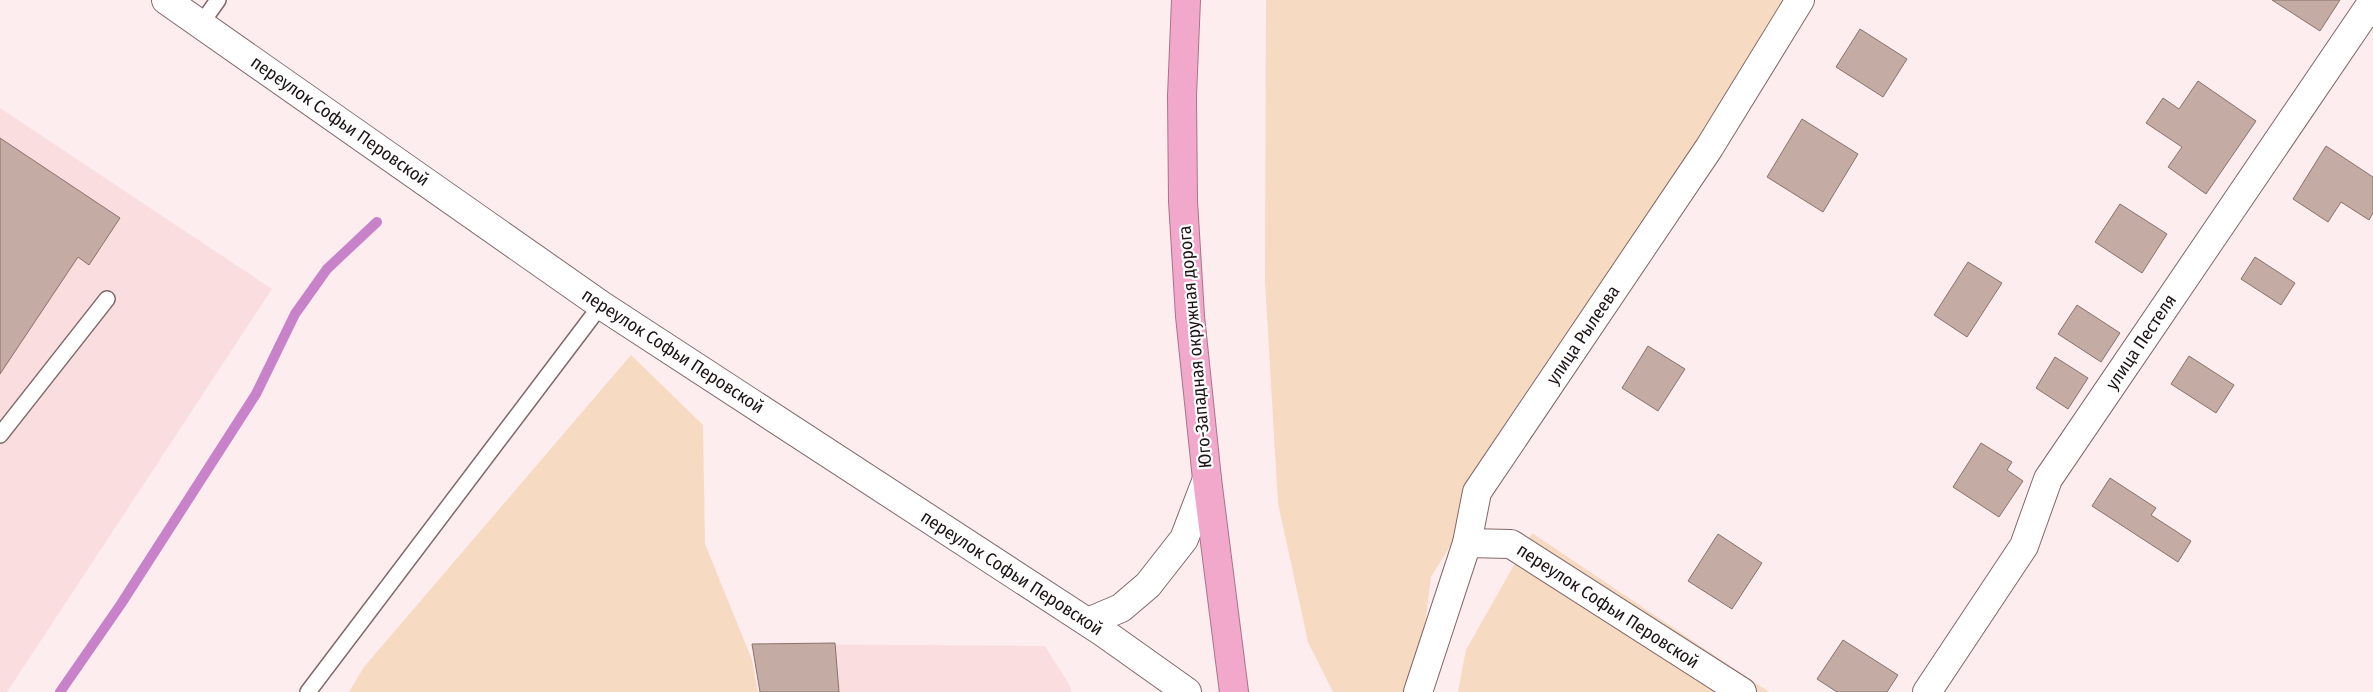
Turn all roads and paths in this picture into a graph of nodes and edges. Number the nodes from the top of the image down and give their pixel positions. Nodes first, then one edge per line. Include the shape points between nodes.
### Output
1 (166, 0) edge
2 (218, 0) edge
3 (1186, 0) edge
4 (1800, 0) edge
5 (2373, 0) edge
6 (201, 24) junction
7 (107, 298) dead end
8 (602, 305) junction
9 (0, 435) edge
10 (1207, 479) junction
11 (1467, 543) junction
12 (1088, 622) junction
13 (308, 692) edge
14 (1187, 692) edge
15 (1234, 692) edge
16 (1418, 692) edge
17 (1742, 692) edge
18 (1928, 692) edge

1 - 6 street, переулок Софьи Перовской
2 - 6 lane
3 - 10 highway, Юго-Западная окружная дорога via 1182,96 1183,200 1190,316
4 - 11 street, улица Рылеева via 1709,148 1477,492
5 - 18 street, улица Пестеля via 2048,479 2024,546
6 - 8 street, переулок Софьи Перовской
7 - 9 lane
8 - 12 street, переулок Софьи Перовской
8 - 13 lane
10 - 12 street via 1184,539 1148,584 1120,608
10 - 15 highway, Юго-Западная окружная дорога
11 - 16 street, улица Рылеева
11 - 17 street, переулок Софьи Перовской via 1512,544
12 - 14 street, переулок Софьи Перовской

